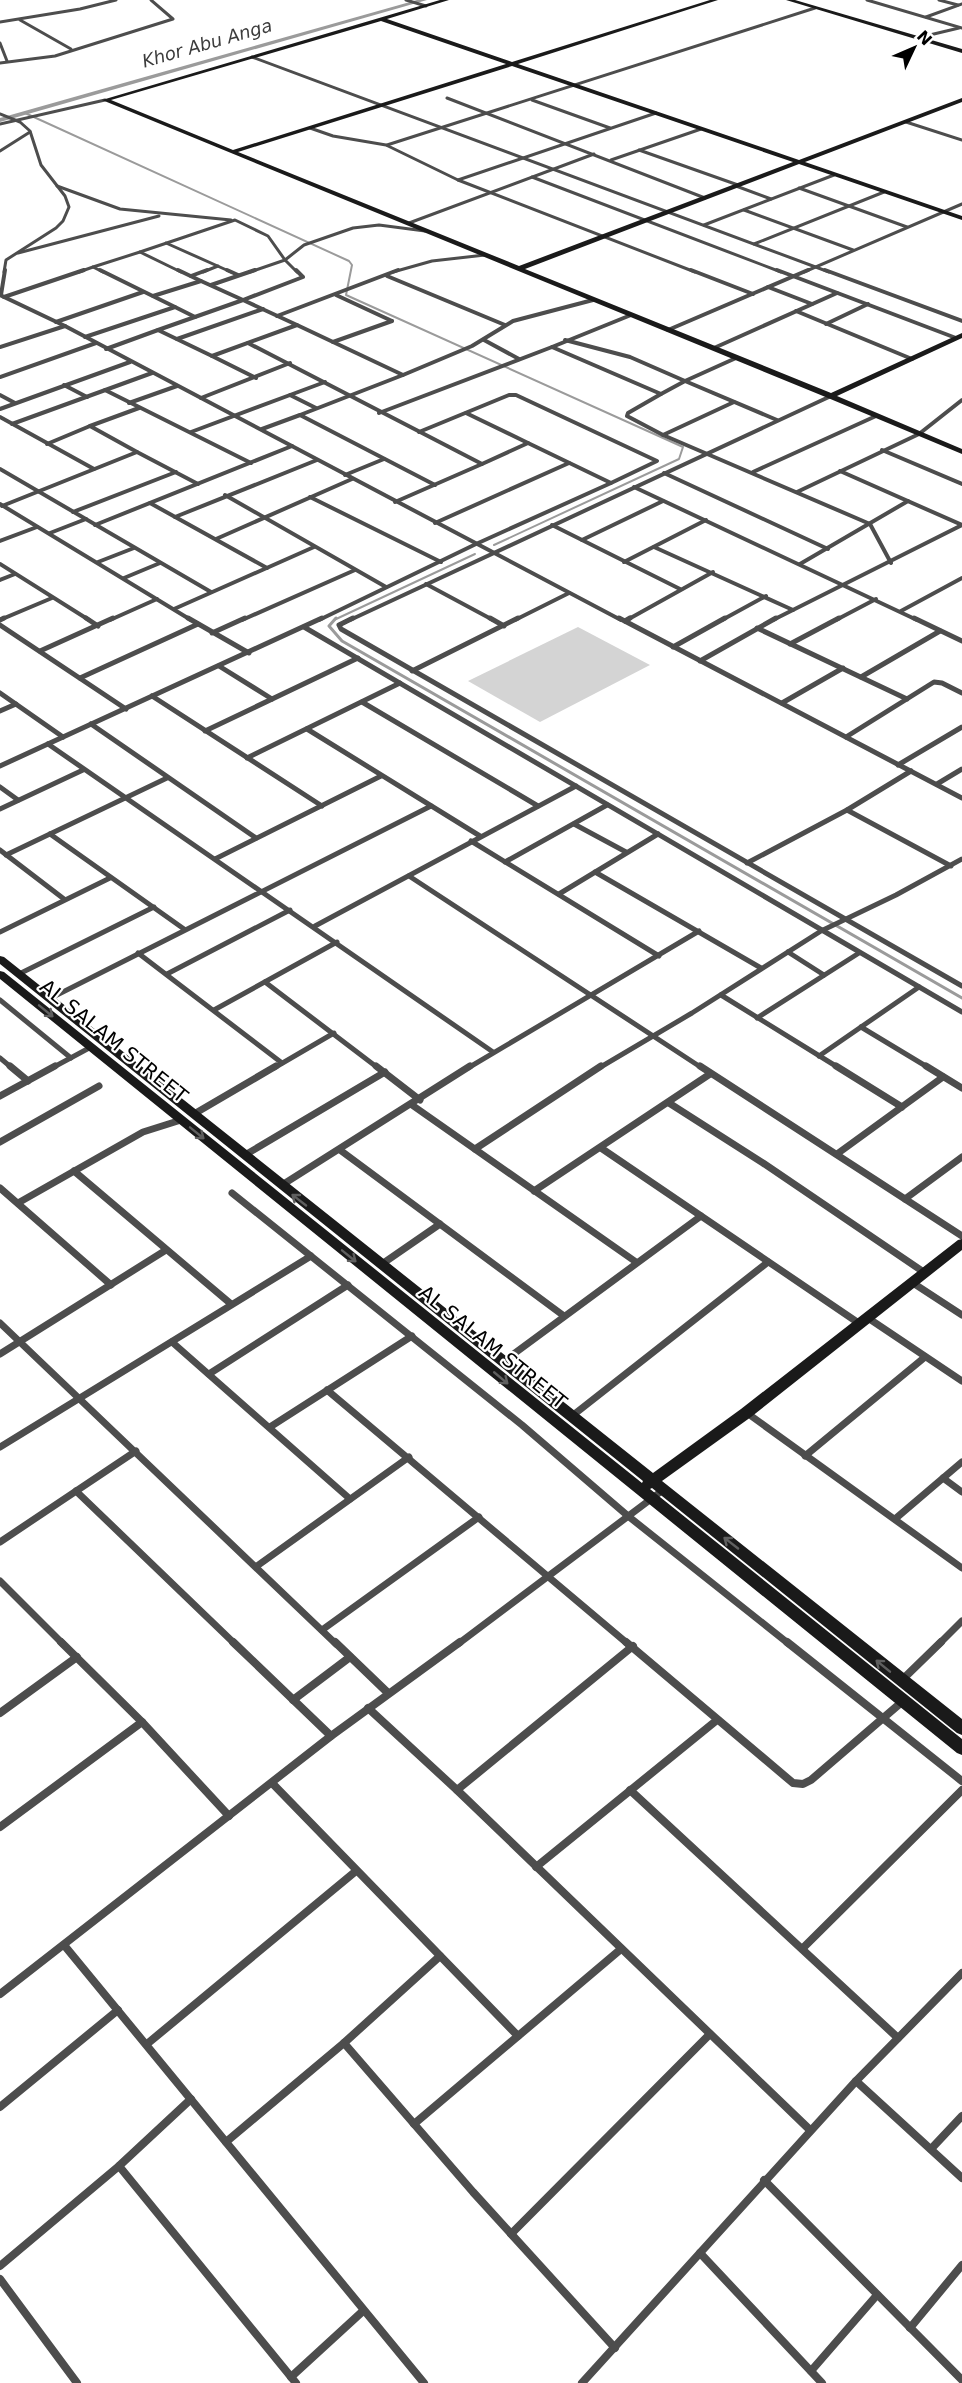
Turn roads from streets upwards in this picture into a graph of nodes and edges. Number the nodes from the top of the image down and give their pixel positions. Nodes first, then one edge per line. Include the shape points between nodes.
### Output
1 (116, 0) edge
2 (151, 0) edge
3 (406, 0) edge
4 (446, 0) edge
5 (715, 0) edge
6 (789, 0) edge
7 (867, 0) edge
8 (939, 0) edge
9 (960, 5) edge
10 (426, 6) junction
11 (815, 8) junction
12 (925, 18) junction
13 (19, 19) junction
14 (381, 19) junction
15 (0, 22) edge
16 (961, 28) edge
17 (917, 38) junction
18 (0, 43) edge
19 (71, 49) junction
20 (962, 51) edge
21 (252, 57) junction
22 (8, 61) junction
23 (0, 63) edge
24 (513, 64) junction
25 (576, 86) junction
26 (447, 98) dead end
27 (105, 100) junction
28 (531, 100) junction
29 (961, 102) edge
30 (382, 105) junction
31 (656, 113) junction
32 (488, 114) junction
33 (2, 115) edge
34 (13, 119) junction
35 (906, 122) junction
36 (0, 124) edge
37 (310, 128) junction
38 (444, 128) junction
39 (611, 128) junction
40 (700, 129) junction
41 (30, 132) junction
42 (962, 140) edge
43 (566, 144) junction
44 (386, 145) junction
45 (639, 150) junction
46 (0, 151) edge
47 (232, 152) junction
48 (594, 154) junction
49 (526, 158) junction
50 (610, 160) junction
51 (798, 162) junction
52 (555, 169) junction
53 (834, 175) junction
54 (532, 177) junction
55 (458, 180) junction
56 (53, 184) junction
57 (737, 186) junction
58 (799, 188) junction
59 (884, 192) junction
60 (491, 193) junction
61 (705, 198) junction
62 (772, 199) junction
63 (962, 204) edge
64 (848, 206) junction
65 (744, 210) junction
66 (668, 212) junction
67 (943, 212) junction
68 (163, 215) junction
69 (962, 218) edge
70 (235, 220) junction
71 (646, 220) junction
72 (409, 223) junction
73 (704, 225) junction
74 (908, 227) junction
75 (793, 228) junction
76 (428, 231) junction
77 (602, 237) junction
78 (166, 243) junction
79 (754, 244) junction
80 (853, 250) junction
81 (140, 252) junction
82 (11, 255) junction
83 (486, 255) junction
84 (0, 259) edge
85 (285, 260) junction
86 (218, 266) junction
87 (93, 267) junction
88 (816, 267) junction
89 (518, 268) junction
90 (239, 275) junction
91 (386, 275) junction
92 (191, 276) junction
93 (794, 276) junction
94 (201, 281) junction
95 (211, 285) junction
96 (768, 287) junction
97 (143, 292) junction
98 (837, 293) junction
99 (753, 294) junction
100 (2, 295) edge
101 (336, 295) junction
102 (153, 296) junction
103 (243, 300) junction
104 (593, 300) junction
105 (812, 304) junction
106 (868, 304) junction
107 (175, 307) junction
108 (263, 309) junction
109 (796, 311) junction
110 (631, 315) junction
111 (277, 316) junction
112 (195, 317) junction
113 (962, 321) edge
114 (56, 322) junction
115 (826, 324) junction
116 (297, 325) junction
117 (505, 325) junction
118 (65, 326) junction
119 (158, 330) junction
120 (668, 330) junction
121 (84, 337) junction
122 (959, 337) edge
123 (177, 339) junction
124 (484, 340) junction
125 (566, 340) junction
126 (96, 343) junction
127 (249, 343) junction
128 (333, 343) junction
129 (0, 347) edge
130 (552, 347) junction
131 (714, 348) junction
132 (106, 349) junction
133 (212, 356) junction
134 (736, 358) junction
135 (519, 359) junction
136 (912, 359) junction
137 (130, 362) junction
138 (290, 363) junction
139 (152, 373) junction
140 (403, 375) junction
141 (0, 377) edge
142 (256, 378) junction
143 (686, 381) junction
144 (325, 382) junction
145 (64, 385) junction
146 (177, 386) junction
147 (105, 390) junction
148 (0, 394) edge
149 (661, 394) junction
150 (290, 395) junction
151 (349, 396) junction
152 (831, 396) junction
153 (87, 397) junction
154 (201, 398) junction
155 (962, 400) edge
156 (734, 402) junction
157 (15, 403) junction
158 (129, 403) junction
159 (139, 408) junction
160 (316, 408) junction
161 (0, 409) edge
162 (380, 413) junction
163 (466, 413) junction
164 (300, 415) junction
165 (237, 416) junction
166 (876, 416) junction
167 (0, 417) edge
168 (777, 420) junction
169 (12, 424) junction
170 (90, 426) junction
171 (262, 429) junction
172 (190, 432) junction
173 (419, 432) junction
174 (919, 434) junction
175 (663, 435) junction
176 (528, 443) junction
177 (47, 444) junction
178 (292, 446) junction
179 (882, 450) junction
180 (137, 452) junction
181 (962, 452) edge
182 (706, 453) junction
183 (384, 459) junction
184 (317, 460) junction
185 (251, 463) junction
186 (569, 463) junction
187 (482, 464) junction
188 (0, 469) edge
189 (93, 469) junction
190 (840, 471) junction
191 (176, 472) junction
192 (664, 472) junction
193 (753, 472) junction
194 (7, 473) junction
195 (345, 475) junction
196 (0, 476) edge
197 (352, 479) junction
198 (611, 483) junction
199 (198, 484) junction
200 (962, 484) edge
201 (435, 485) junction
202 (634, 487) junction
203 (38, 491) junction
204 (797, 492) junction
205 (225, 495) junction
206 (310, 497) junction
207 (663, 501) junction
208 (908, 501) junction
209 (395, 502) junction
210 (150, 503) junction
211 (1, 505) edge
212 (73, 512) junction
213 (175, 517) junction
214 (262, 518) junction
215 (86, 519) junction
216 (706, 520) junction
217 (435, 523) junction
218 (870, 524) junction
219 (95, 525) junction
220 (552, 525) junction
221 (962, 525) edge
222 (37, 527) junction
223 (50, 534) junction
224 (216, 539) junction
225 (582, 540) junction
226 (0, 541) edge
227 (476, 544) junction
228 (314, 547) junction
229 (654, 547) junction
230 (134, 548) junction
231 (828, 549) junction
232 (493, 553) junction
233 (98, 562) junction
234 (441, 562) junction
235 (624, 562) junction
236 (160, 563) junction
237 (891, 563) junction
238 (0, 564) edge
239 (800, 564) junction
240 (267, 568) junction
241 (355, 570) junction
242 (712, 572) junction
243 (15, 574) junction
244 (124, 578) junction
245 (962, 578) edge
246 (0, 580) edge
247 (426, 584) junction
248 (843, 585) junction
249 (386, 587) junction
250 (680, 589) junction
251 (211, 592) junction
252 (569, 592) junction
253 (766, 596) junction
254 (52, 598) junction
255 (157, 599) junction
256 (876, 599) junction
257 (174, 609) junction
258 (793, 610) junction
259 (902, 611) junction
260 (0, 620) edge
261 (625, 621) junction
262 (198, 624) junction
263 (0, 625) edge
264 (98, 626) junction
265 (504, 626) junction
266 (304, 627) junction
267 (757, 628) junction
268 (940, 631) junction
269 (212, 633) junction
270 (962, 641) edge
271 (790, 644) junction
272 (672, 646) junction
273 (40, 651) junction
274 (249, 652) junction
275 (358, 658) junction
276 (700, 661) junction
277 (219, 666) junction
278 (843, 668) junction
279 (412, 671) junction
280 (861, 677) junction
281 (80, 678) junction
282 (400, 683) junction
283 (0, 693) edge
284 (962, 693) edge
285 (152, 696) junction
286 (273, 699) junction
287 (907, 699) junction
288 (363, 702) junction
289 (782, 703) junction
290 (16, 704) junction
291 (126, 708) junction
292 (0, 711) edge
293 (91, 724) junction
294 (962, 727) edge
295 (307, 729) junction
296 (205, 731) junction
297 (63, 737) junction
298 (846, 737) junction
299 (48, 744) junction
300 (247, 758) junction
301 (898, 765) junction
302 (0, 766) edge
303 (962, 769) edge
304 (83, 770) junction
305 (911, 771) junction
306 (381, 776) junction
307 (167, 778) junction
308 (937, 784) junction
309 (576, 786) junction
310 (0, 787) edge
311 (125, 798) junction
312 (962, 798) edge
313 (18, 800) junction
314 (322, 806) junction
315 (431, 806) junction
316 (538, 806) junction
317 (607, 806) junction
318 (0, 809) edge
319 (847, 810) junction
320 (574, 824) junction
321 (50, 834) junction
322 (658, 834) junction
323 (480, 836) junction
324 (256, 838) junction
325 (471, 841) junction
326 (0, 850) edge
327 (626, 852) junction
328 (6, 855) junction
329 (215, 859) junction
330 (962, 859) edge
331 (505, 862) junction
332 (747, 863) junction
333 (951, 866) junction
334 (595, 872) junction
335 (409, 876) junction
336 (110, 878) junction
337 (261, 891) junction
338 (559, 894) junction
339 (64, 899) junction
340 (154, 907) junction
341 (290, 910) junction
342 (845, 918) junction
343 (315, 926) junction
344 (184, 929) junction
345 (699, 931) junction
346 (821, 931) junction
347 (0, 932) edge
348 (337, 942) junction
349 (788, 952) junction
350 (138, 953) junction
351 (859, 953) junction
352 (659, 956) junction
353 (0, 959) edge
354 (761, 968) junction
355 (0, 974) edge
356 (19, 974) junction
357 (167, 974) junction
358 (824, 975) junction
359 (266, 982) junction
360 (962, 986) edge
361 (919, 987) junction
362 (587, 995) junction
363 (721, 995) junction
364 (49, 999) junction
365 (0, 1000) edge
366 (214, 1010) junction
367 (962, 1012) edge
368 (757, 1018) junction
369 (861, 1027) junction
370 (334, 1034) junction
371 (653, 1036) junction
372 (91, 1047) junction
373 (493, 1052) junction
374 (819, 1056) junction
375 (0, 1058) edge
376 (71, 1058) junction
377 (282, 1063) junction
378 (384, 1072) junction
379 (710, 1074) junction
380 (943, 1077) junction
381 (28, 1081) junction
382 (99, 1086) dead end
383 (962, 1088) edge
384 (0, 1096) edge
385 (420, 1100) junction
386 (669, 1102) junction
387 (412, 1105) junction
388 (902, 1107) junction
389 (194, 1114) junction
390 (181, 1119) junction
391 (0, 1142) edge
392 (602, 1148) junction
393 (475, 1149) junction
394 (340, 1150) junction
395 (837, 1154) junction
396 (245, 1155) junction
397 (962, 1158) edge
398 (74, 1171) junction
399 (282, 1186) junction
400 (0, 1188) edge
401 (534, 1191) junction
402 (232, 1193) dead end
403 (905, 1199) junction
404 (18, 1203) junction
405 (701, 1216) junction
406 (440, 1224) junction
407 (962, 1236) edge
408 (962, 1243) edge
409 (166, 1250) junction
410 (310, 1256) junction
411 (768, 1262) junction
412 (636, 1263) junction
413 (381, 1264) junction
414 (925, 1273) junction
415 (913, 1282) junction
416 (111, 1285) junction
417 (348, 1285) junction
418 (231, 1304) junction
419 (962, 1315) edge
420 (564, 1316) junction
421 (864, 1321) junction
422 (0, 1323) edge
423 (412, 1336) junction
424 (20, 1341) junction
425 (172, 1342) junction
426 (0, 1354) edge
427 (925, 1357) junction
428 (504, 1361) junction
429 (209, 1374) junction
430 (962, 1381) edge
431 (327, 1390) junction
432 (80, 1397) junction
433 (746, 1413) junction
434 (572, 1416) junction
435 (270, 1427) junction
436 (0, 1447) edge
437 (136, 1451) junction
438 (805, 1456) junction
439 (410, 1457) junction
440 (962, 1462) edge
441 (943, 1478) junction
442 (658, 1485) junction
443 (76, 1491) junction
444 (962, 1492) edge
445 (646, 1495) junction
446 (350, 1499) junction
447 (628, 1516) junction
448 (479, 1517) junction
449 (895, 1519) junction
450 (0, 1542) edge
451 (257, 1566) junction
452 (962, 1568) edge
453 (550, 1576) junction
454 (0, 1581) edge
455 (962, 1621) edge
456 (322, 1630) junction
457 (633, 1646) junction
458 (77, 1657) junction
459 (350, 1657) junction
460 (902, 1680) junction
461 (388, 1693) junction
462 (293, 1700) junction
463 (903, 1700) junction
464 (368, 1708) junction
465 (0, 1713) edge
466 (717, 1719) junction
467 (883, 1719) junction
468 (142, 1722) junction
469 (962, 1728) edge
470 (331, 1736) junction
471 (962, 1748) edge
472 (962, 1781) edge
473 (272, 1783) junction
474 (457, 1790) junction
475 (630, 1790) junction
476 (962, 1790) edge
477 (229, 1816) junction
478 (0, 1827) edge
479 (536, 1867) junction
480 (356, 1871) junction
481 (64, 1945) junction
482 (803, 1948) junction
483 (621, 1949) junction
484 (440, 1956) junction
485 (962, 1973) edge
486 (0, 1994) edge
487 (118, 2010) junction
488 (710, 2034) junction
489 (518, 2036) junction
490 (898, 2038) junction
491 (344, 2043) junction
492 (147, 2044) junction
493 (856, 2080) junction
494 (191, 2099) junction
495 (0, 2108) edge
496 (962, 2116) edge
497 (414, 2124) junction
498 (810, 2130) junction
499 (226, 2142) junction
500 (932, 2149) junction
501 (119, 2166) junction
502 (962, 2178) edge
503 (764, 2180) junction
504 (511, 2234) junction
505 (700, 2253) junction
506 (962, 2265) edge
507 (0, 2266) edge
508 (0, 2279) edge
509 (877, 2295) junction
510 (363, 2311) junction
511 (910, 2328) junction
512 (615, 2348) junction
513 (811, 2371) junction
514 (294, 2380) edge
515 (962, 2380) edge
516 (77, 2383) edge
517 (424, 2383) edge
518 (582, 2383) edge
519 (822, 2383) edge

1 - 13 street
2 - 19 street via 173,19
3 - 10 street
4 - 10 street
5 - 24 street
6 - 11 street
7 - 12 street
8 - 9 street
9 - 12 street
10 - 14 street
11 - 17 street
11 - 25 street
12 - 16 street
13 - 15 street
13 - 19 street
14 - 21 street
14 - 24 street
16 - 17 street
17 - 20 street
18 - 22 street
19 - 22 street via 48,57
21 - 27 street
21 - 30 street
22 - 23 street
24 - 25 street
24 - 30 street
25 - 28 street
25 - 31 street
26 - 32 street
27 - 34 street
27 - 47 street
28 - 32 street
28 - 39 street
29 - 35 street
30 - 37 street
30 - 38 street
31 - 39 street
31 - 40 street
32 - 38 street
32 - 43 street
33 - 34 street
34 - 36 street
34 - 41 street
35 - 42 street
35 - 51 street
37 - 44 street
37 - 47 street
38 - 44 street
38 - 49 street
39 - 43 street
40 - 45 street
40 - 51 street
41 - 46 street
41 - 56 street via 36,141 40,165
43 - 48 street
43 - 49 street
44 - 55 street
45 - 50 street
45 - 57 street
47 - 72 street
48 - 50 street
48 - 52 street
49 - 52 street
49 - 55 street
50 - 61 street
51 - 53 street
51 - 57 street
52 - 54 street
52 - 66 street
53 - 58 street
53 - 59 street
54 - 60 street
54 - 71 street
55 - 60 street
56 - 68 street via 113,207
56 - 82 street via 67,200 68,214 55,228
57 - 61 street
57 - 62 street
58 - 62 street
58 - 64 street
59 - 64 street
59 - 67 street
60 - 72 street
60 - 77 street
61 - 66 street
62 - 65 street
63 - 67 street
64 - 74 street
64 - 75 street
65 - 73 street
65 - 75 street
66 - 71 street
66 - 73 street
67 - 69 street
67 - 74 street
68 - 70 street
68 - 82 street
70 - 78 street
70 - 85 street via 268,236
71 - 77 street
71 - 93 street
72 - 76 street
73 - 79 street
74 - 80 street
75 - 79 street
75 - 80 street
76 - 83 street
76 - 85 street via 362,226 304,245
77 - 89 street
77 - 99 street
78 - 81 street
78 - 86 street
79 - 88 street
80 - 88 street
81 - 87 street
81 - 92 street
82 - 84 street
82 - 100 street via 6,260
83 - 89 street
83 - 91 street via 440,258
85 - 90 street
85 - 103 street via 303,278
86 - 90 street
86 - 92 street
87 - 97 street
87 - 100 street
88 - 93 street
88 - 113 street
89 - 104 street
90 - 95 street
91 - 101 street
91 - 117 street
92 - 94 street
93 - 96 street
93 - 98 street
94 - 95 street
94 - 102 street
95 - 103 street
96 - 99 street
96 - 105 street
97 - 102 street
97 - 114 street
98 - 105 street
98 - 106 street
99 - 120 street
100 - 114 street
101 - 111 street
101 - 128 street via 392,321
102 - 107 street
103 - 108 street
103 - 112 street
104 - 110 street
104 - 117 street
105 - 109 street
106 - 115 street
106 - 122 street
107 - 112 street
107 - 121 street
108 - 111 street
108 - 123 street
109 - 115 street
109 - 131 street
110 - 120 street
110 - 125 street
111 - 116 street
112 - 119 street
114 - 118 street
115 - 136 street
116 - 127 street
116 - 128 street
117 - 124 street
118 - 121 street
118 - 129 street
119 - 123 street
119 - 132 street
120 - 131 street
121 - 126 street
122 - 136 street
123 - 133 street
124 - 135 street
124 - 140 street
125 - 130 street
125 - 143 street via 630,357
126 - 132 street
126 - 141 street
127 - 133 street
127 - 138 street
128 - 140 street
130 - 135 street
130 - 149 street
131 - 134 street
132 - 137 street
133 - 142 street
134 - 143 street
134 - 152 street
135 - 162 street
136 - 152 street
137 - 139 street
137 - 145 street
138 - 142 street
138 - 144 street
139 - 146 street
139 - 147 street
140 - 151 street
142 - 154 street
143 - 149 street
143 - 156 street
144 - 150 street
144 - 151 street
145 - 153 street
145 - 157 street
146 - 154 street
146 - 158 street
147 - 153 street
147 - 158 street
148 - 157 street
149 - 175 street via 626,415
150 - 160 street
150 - 165 street
151 - 160 street
151 - 162 street
152 - 166 street
152 - 168 street
153 - 169 street
154 - 165 street
155 - 174 street
156 - 168 street
156 - 175 street
157 - 161 street
158 - 159 street
159 - 170 street
159 - 172 street
160 - 164 street
162 - 173 street
163 - 173 street
163 - 176 street
163 - 198 street via 516,394 657,461
164 - 171 street
164 - 183 street
165 - 171 street
165 - 172 street
166 - 174 street
166 - 193 street
167 - 169 street
168 - 182 street
169 - 177 street
170 - 177 street
170 - 180 street
171 - 178 street
172 - 185 street
173 - 187 street
174 - 179 street
174 - 181 street
175 - 182 street
176 - 186 street
176 - 187 street
177 - 189 street
178 - 184 street
178 - 185 street
179 - 190 street
179 - 200 street
180 - 189 street
180 - 191 street
182 - 192 street
182 - 193 street
183 - 195 street
183 - 201 street
184 - 195 street
184 - 205 street
185 - 199 street
186 - 198 street
186 - 217 street
187 - 201 street
188 - 194 street
189 - 203 street
190 - 204 street
190 - 208 street
191 - 199 street
191 - 212 street
192 - 202 street
192 - 231 street
193 - 204 street
194 - 196 street
194 - 203 street
195 - 197 street
197 - 206 street
197 - 209 street
198 - 227 street
199 - 210 street
201 - 209 street
202 - 207 street
202 - 220 street
203 - 211 street
203 - 212 street
204 - 218 street
205 - 213 street
205 - 214 street
206 - 214 street
206 - 234 street
207 - 216 street
207 - 225 street
208 - 218 street
208 - 221 street
209 - 217 street
210 - 213 street
210 - 219 street
211 - 222 street
212 - 215 street
213 - 224 street
214 - 224 street
214 - 228 street
215 - 219 street
215 - 223 street
216 - 229 street
216 - 239 street
217 - 227 street
218 - 231 street
218 - 237 street
219 - 230 street
220 - 225 street
220 - 232 street
221 - 237 street
222 - 223 street
222 - 226 street
223 - 233 street
224 - 240 street
225 - 235 street
227 - 232 street
227 - 234 street
228 - 240 street
228 - 241 street
229 - 235 street
229 - 242 street
230 - 233 street
230 - 236 street
231 - 239 street
232 - 247 street
232 - 252 street
233 - 244 street
234 - 249 street
235 - 250 street
236 - 244 street
236 - 251 street
237 - 248 street
238 - 243 street
239 - 248 street
240 - 251 street
241 - 249 street
241 - 269 street
242 - 250 street
242 - 253 street
243 - 246 street
243 - 254 street
244 - 255 street
245 - 259 street
247 - 265 street
247 - 279 street via 339,625
248 - 256 street
248 - 258 street
249 - 266 street
250 - 261 street
251 - 257 street
252 - 261 street
252 - 265 street
253 - 258 street
253 - 272 street
254 - 260 street
254 - 264 street
255 - 257 street
255 - 264 street
256 - 259 street
256 - 271 street
257 - 262 street
258 - 267 street
259 - 268 street
261 - 272 street
262 - 269 street
262 - 281 street
263 - 273 street
264 - 273 street
265 - 279 street
266 - 274 street
266 - 275 street
267 - 271 street
267 - 276 street
268 - 270 street
268 - 280 street
269 - 274 street
271 - 278 street
272 - 276 street
273 - 281 street
274 - 277 street
275 - 282 street
275 - 286 street
276 - 289 street
277 - 285 street
277 - 286 street
278 - 280 street
278 - 289 street
279 - 332 street
280 - 287 street
281 - 291 street
282 - 288 street
282 - 309 street
283 - 290 street
284 - 287 street via 934,682
285 - 291 street
285 - 296 street
286 - 296 street
287 - 298 street
288 - 295 street
288 - 316 street
289 - 298 street
290 - 292 street
290 - 297 street
291 - 293 street
293 - 297 street
293 - 307 street
294 - 301 street
295 - 300 street
295 - 306 street
296 - 300 street
297 - 299 street
298 - 301 street
299 - 302 street
299 - 304 street
300 - 314 street
301 - 305 street
303 - 308 street
304 - 311 street
304 - 313 street
305 - 308 street
305 - 319 street
306 - 314 street
306 - 315 street
307 - 311 street
307 - 324 street
308 - 312 street
309 - 316 street
309 - 317 street
310 - 313 street
311 - 321 street
311 - 329 street
313 - 318 street
314 - 324 street
315 - 323 street
315 - 337 street
316 - 323 street
317 - 320 street
317 - 322 street
319 - 332 street
319 - 333 street
320 - 327 street
320 - 331 street
321 - 328 street
321 - 336 street
322 - 327 street
322 - 346 street
323 - 325 street
324 - 329 street
325 - 331 street
325 - 335 street
326 - 328 street
327 - 334 street
328 - 339 street
329 - 337 street
330 - 333 street
331 - 338 street
332 - 342 street
333 - 342 street
334 - 338 street
334 - 345 street
335 - 343 street
335 - 362 street
336 - 339 street
336 - 340 street
337 - 341 street
337 - 344 street
338 - 352 street
339 - 347 street
340 - 344 street
340 - 356 street
341 - 343 street
341 - 357 street
342 - 346 street
342 - 360 street
343 - 348 street
344 - 350 street
345 - 352 street
345 - 354 street
346 - 349 street
346 - 351 street
348 - 359 street
348 - 373 street
349 - 354 street
349 - 358 street
350 - 357 street
350 - 364 street
351 - 358 street
351 - 361 street
352 - 362 street
353 - 356 street, AL SALAM STREET
354 - 363 street
355 -> 372 street, AL SALAM STREET
356 - 364 street, AL SALAM STREET
357 - 366 street
358 - 368 street
359 - 366 street
359 - 370 street
361 - 367 street
361 - 369 street
362 - 371 street
362 - 373 street
363 - 368 street
363 - 371 street
364 - 389 street, AL SALAM STREET
365 - 376 street
366 - 377 street
368 - 374 street
369 - 374 street
369 - 380 street
370 - 377 street
370 - 378 street
371 - 379 street
371 - 393 street
372 - 376 street
372 - 390 street, AL SALAM STREET
373 - 385 street
374 - 388 street
375 - 381 street
376 - 381 street
377 - 389 street
378 - 385 street
378 - 396 street
379 - 386 street
379 - 395 street
380 - 383 street
380 - 388 street
381 - 384 street
382 - 391 street
385 - 387 street
386 - 392 street
386 - 414 street
387 - 393 street
387 - 394 street
388 - 395 street
389 - 396 street, AL SALAM STREET
390 - 398 street via 143,1132
390 -> 445 street, AL SALAM STREET
392 - 401 street
392 - 405 street
393 - 401 street
394 - 399 street
394 - 406 street
395 - 403 street
396 - 399 street, AL SALAM STREET
397 - 403 street
398 - 404 street
398 - 409 street
413 -> 399 street, AL SALAM STREET
400 - 404 street
401 - 412 street
402 - 410 street
403 - 407 street
404 - 416 street
405 - 411 street
405 - 412 street
406 - 413 street
406 - 420 street
408 - 414 street
409 - 416 street
409 - 418 street
410 - 417 street
410 - 418 street
411 - 421 street
411 - 434 street
412 - 420 street
413 - 428 street, AL SALAM STREET
414 - 415 street
415 - 419 street
415 - 421 street
416 - 424 street
417 - 423 street
417 - 429 street
418 - 425 street
420 - 428 street
421 - 427 street
421 - 433 street
422 - 424 street
423 - 431 street
423 - 447 street
424 - 426 street
424 - 432 street
425 - 429 street
425 - 432 street
427 - 430 street
427 - 438 street
428 - 434 street, AL SALAM STREET
429 - 435 street
431 - 435 street
431 - 439 street
432 - 436 street
432 - 437 street
433 - 438 street
433 - 442 street
434 - 442 street, AL SALAM STREET
435 - 446 street
437 - 443 street
437 - 451 street
438 - 449 street
439 - 446 street
439 - 448 street
440 - 441 street
441 - 444 street
441 - 449 street
442 - 445 street
460 -> 442 street, AL SALAM STREET
443 - 450 street
443 - 462 street
445 - 447 street
445 - 463 street, AL SALAM STREET
446 - 451 street
447 - 453 street
447 - 467 street
448 - 453 street
448 - 456 street
449 - 452 street
451 - 456 street
453 - 457 street
453 - 461 street
454 - 458 street
455 - 460 street
456 - 459 street
457 - 466 street
457 - 474 street
458 - 465 street
458 - 468 street
459 - 461 street
459 - 462 street
460 - 469 street, AL SALAM STREET
461 - 464 street
462 - 470 street
463 - 467 street
463 - 471 street, AL SALAM STREET
464 - 470 street
464 - 474 street
466 - 467 street via 793,1783 803,1784
466 - 475 street
467 - 472 street
468 - 477 street
468 - 478 street
470 - 473 street
473 - 477 street
473 - 480 street
474 - 479 street
475 - 479 street
475 - 482 street
476 - 482 street
477 - 481 street
479 - 483 street
480 - 484 street
480 - 492 street
481 - 486 street
481 - 487 street
482 - 490 street
483 - 488 street
483 - 489 street
484 - 489 street
484 - 491 street
485 - 490 street
487 - 492 street
487 - 495 street
488 - 498 street
488 - 504 street
489 - 497 street
490 - 493 street
491 - 497 street
491 - 499 street
492 - 494 street
493 - 498 street
493 - 500 street
494 - 499 street
494 - 501 street
496 - 500 street
497 - 504 street
498 - 503 street
499 - 510 street
500 - 502 street
501 - 507 street
501 - 514 street
503 - 505 street
503 - 509 street
504 - 512 street
505 - 512 street
505 - 513 street
506 - 511 street
508 - 516 street
509 - 511 street
509 - 513 street
510 - 514 street
510 - 517 street
511 - 515 street
512 - 518 street
513 - 519 street

